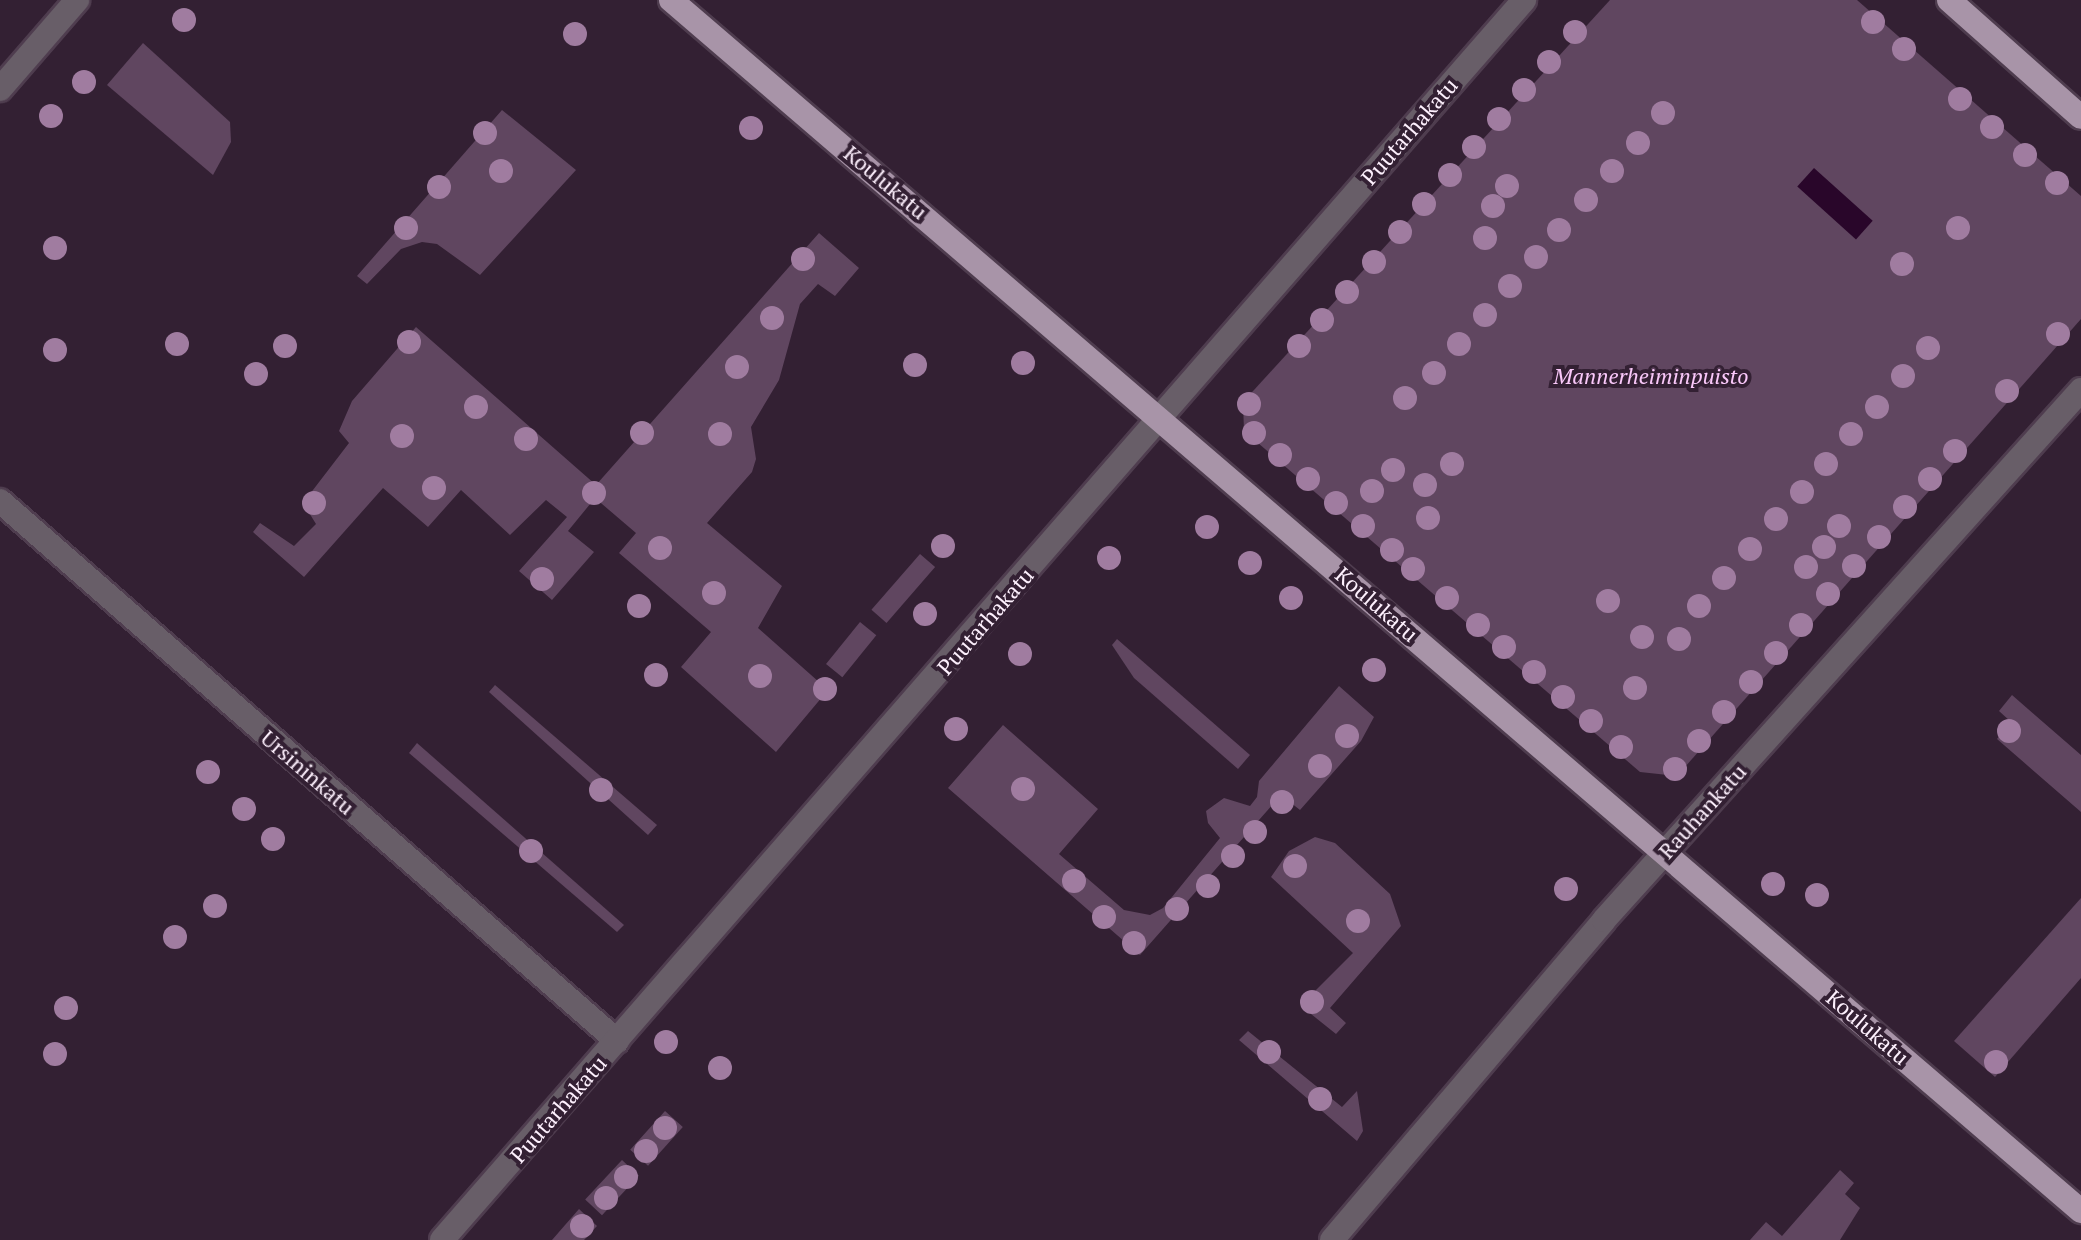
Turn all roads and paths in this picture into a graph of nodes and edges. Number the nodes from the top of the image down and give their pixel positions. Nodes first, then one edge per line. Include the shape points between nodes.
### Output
1 (76, 0) edge
2 (671, 0) edge
3 (1524, 0) edge
4 (1949, 0) edge
5 (0, 89) edge
6 (2081, 117) edge
7 (2081, 390) edge
8 (1162, 418) junction
9 (0, 501) edge
10 (1664, 852) junction
11 (617, 1041) junction
12 (2081, 1211) edge
13 (442, 1240) edge
14 (1332, 1240) edge

1 - 5 street
2 - 8 main road, Koulukatu
3 - 8 street, Puutarhakatu
4 - 6 main road
7 - 10 street, Rauhankatu
8 - 10 main road, Koulukatu
8 - 11 street, Puutarhakatu
9 - 11 street, Ursininkatu
10 - 12 main road, Koulukatu
10 - 14 street, Rauhankatu
11 - 13 street, Puutarhakatu

